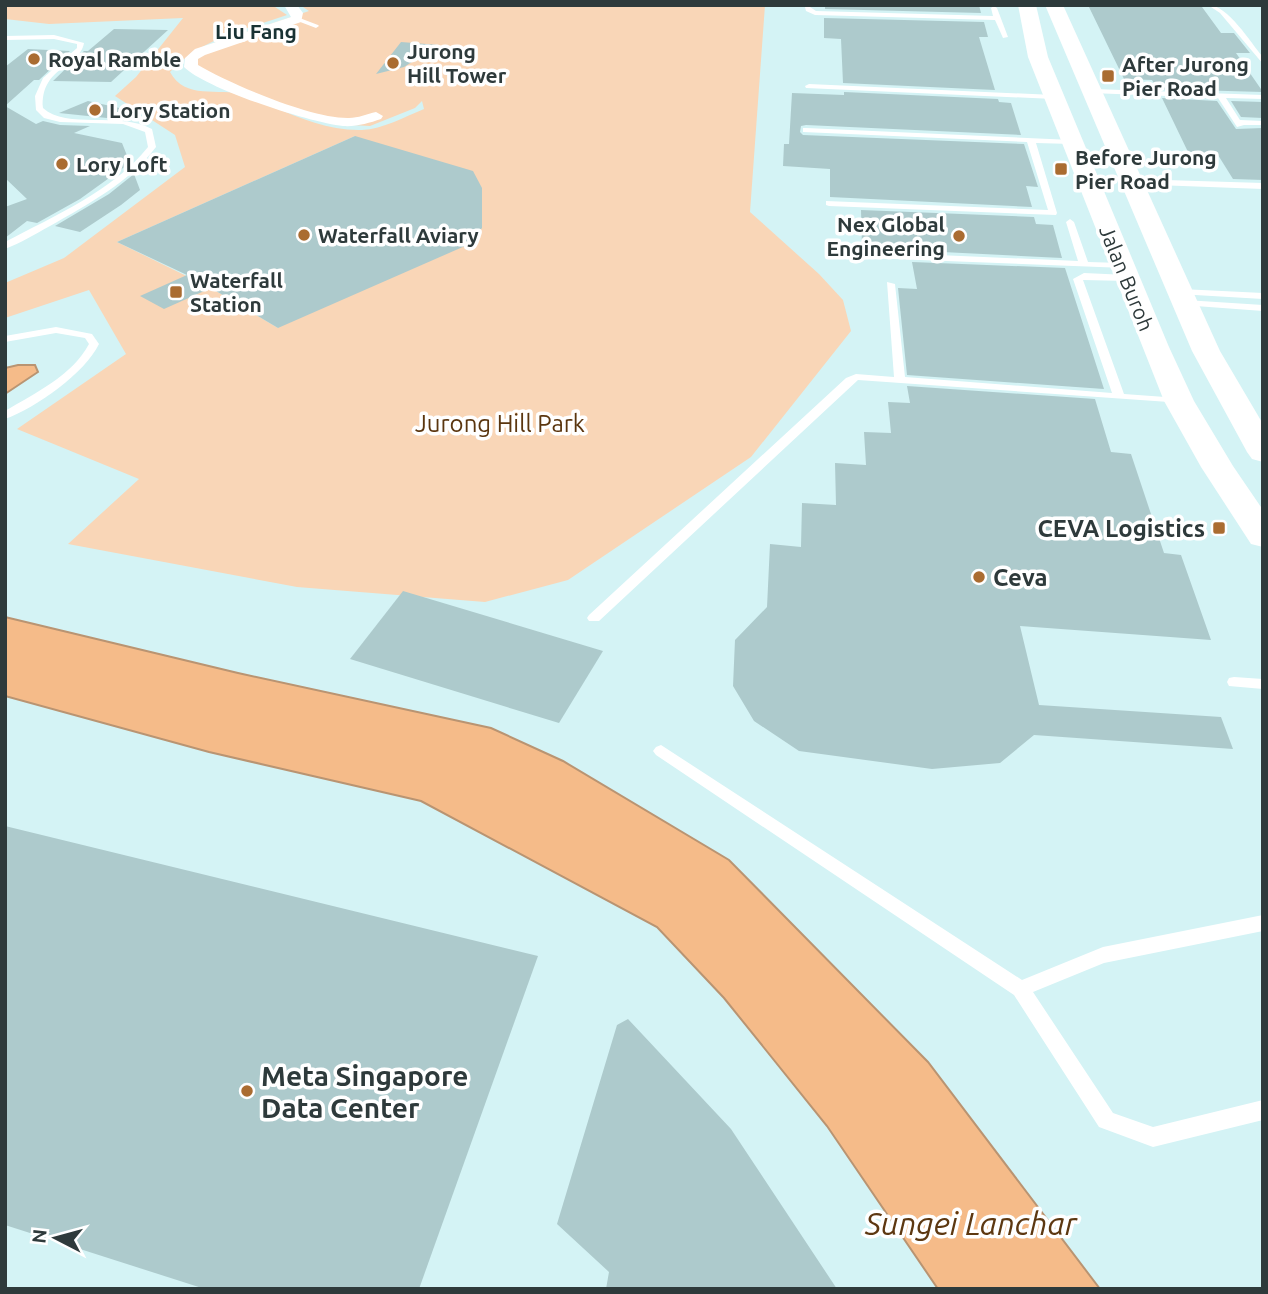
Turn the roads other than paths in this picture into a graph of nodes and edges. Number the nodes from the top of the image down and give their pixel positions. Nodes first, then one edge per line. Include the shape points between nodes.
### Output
1 (290, 5) edge
2 (1014, 5) edge
3 (1027, 5) edge
4 (1054, 5) edge
5 (1064, 5) edge
6 (1212, 5) edge
7 (808, 7) edge
8 (993, 8) dead end
9 (997, 18) junction
10 (297, 19) junction
11 (316, 26) dead end
12 (1005, 37) dead end
13 (5, 38) edge
14 (1072, 42) junction
15 (1038, 57) junction
16 (1263, 62) edge
17 (809, 86) dead end
18 (1094, 91) junction
19 (1220, 96) junction
20 (1054, 97) junction
21 (1263, 97) edge
22 (376, 116) dead end
23 (1263, 123) edge
24 (806, 130) dead end
25 (1031, 141) junction
26 (1072, 142) junction
27 (1132, 181) junction
28 (1263, 186) edge
29 (829, 204) dead end
30 (1070, 222) dead end
31 (5, 246) edge
32 (868, 255) dead end
33 (1084, 264) junction
34 (1124, 272) junction
35 (890, 284) dead end
36 (1263, 296) edge
37 (1183, 298) junction
38 (1263, 308) edge
39 (5, 339) edge
40 (900, 379) junction
41 (1119, 396) junction
42 (1179, 401) junction
43 (5, 416) edge
44 (1263, 452) edge
45 (1263, 536) edge
46 (594, 618) dead end
47 (1234, 682) dead end
48 (1263, 684) edge
49 (661, 751) dead end
50 (1263, 923) edge
51 (1020, 989) junction
52 (1263, 1110) edge

1 - 10 street
2 - 15 main road
3 - 15 main road, Jalan Buroh
4 - 14 main road, Jalan Buroh
5 - 14 main road via 1074,26
6 - 16 lane
7 - 9 lane via 815,13
8 - 9 lane
9 - 12 lane
10 - 11 lane
10 - 22 street via 200,52 191,66 216,80 324,118 347,122
13 - 31 lane via 34,36 80,43 80,49 48,76 37,95 39,107 59,121 140,126 149,131 152,147 147,157 94,196
14 - 18 main road, Jalan Buroh
15 - 20 main road, Jalan Buroh
17 - 20 lane
18 - 19 lane
18 - 27 main road, Jalan Buroh
19 - 21 lane
19 - 23 lane via 1239,124
20 - 26 main road, Jalan Buroh
24 - 25 lane
25 - 26 lane
25 - 29 lane via 1053,213
26 - 34 main road, Jalan Buroh
27 - 28 lane
27 - 37 main road, Jalan Buroh
30 - 33 lane
32 - 33 lane
33 - 34 lane
34 - 41 lane via 1078,279
34 - 42 main road, Jalan Buroh
35 - 40 lane
36 - 37 lane
37 - 38 lane
37 - 44 main road, Jalan Buroh via 1206,351
39 - 43 lane via 56,330 88,336 94,344 80,365
40 - 41 lane
40 - 46 lane via 864,376 850,380
41 - 42 lane
42 - 45 main road, Jalan Buroh
47 - 48 lane
49 - 51 lane
50 - 51 lane via 1103,956
51 - 52 lane via 1106,1120 1153,1137

